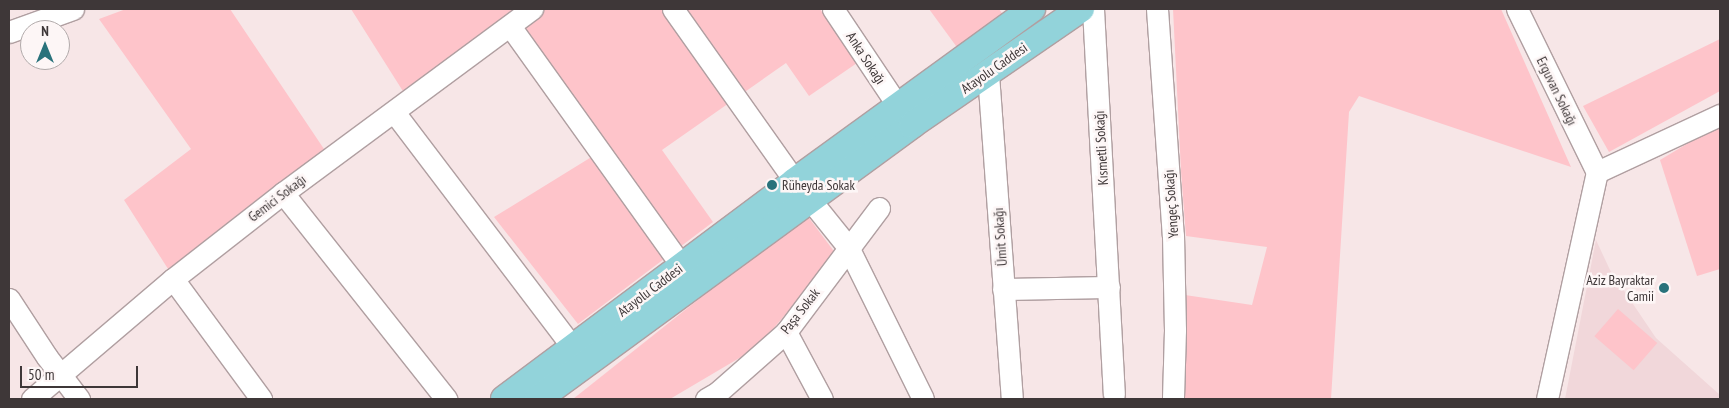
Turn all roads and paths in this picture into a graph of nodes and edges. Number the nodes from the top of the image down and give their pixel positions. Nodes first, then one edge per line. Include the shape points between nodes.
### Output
1 (73, 9) edge
2 (532, 9) edge
3 (673, 9) edge
4 (833, 9) edge
5 (1081, 9) edge
6 (1093, 9) edge
7 (1157, 9) edge
8 (1517, 9) edge
9 (1019, 13) edge
10 (510, 26) junction
11 (9, 32) edge
12 (988, 74) junction
13 (898, 106) junction
14 (394, 112) junction
15 (1720, 115) edge
16 (1597, 172) junction
17 (803, 190) junction
18 (283, 193) junction
19 (879, 208) dead end
20 (848, 247) junction
21 (682, 266) junction
22 (173, 279) junction
23 (1108, 287) junction
24 (1003, 289) junction
25 (9, 299) edge
26 (786, 332) junction
27 (573, 348) junction
28 (61, 375) junction
29 (1114, 394) dead end
30 (715, 397) edge
31 (32, 399) edge
32 (79, 399) edge
33 (261, 399) edge
34 (446, 399) edge
35 (504, 399) edge
36 (538, 399) edge
37 (822, 399) edge
38 (923, 399) edge
39 (1012, 399) edge
40 (1173, 399) edge
41 (1547, 399) edge

1 - 11 street
2 - 10 street, Gemici Sokağı
3 - 17 street
4 - 13 street, Anka Sokağı
5 - 12 main road, Atayolu Caddesi
6 - 23 street, Kısmetli Sokağı
7 - 40 street, Yengeç Sokağı via 1173,234
8 - 16 street, Erguvan Sokağı
9 - 13 main road, Atayolu Caddesi
10 - 14 street, Gemici Sokağı
10 - 21 street
12 - 17 main road, Atayolu Caddesi via 912,125
12 - 24 street, Ümit Sokağı
13 - 17 main road, Atayolu Caddesi
14 - 18 street, Gemici Sokağı
14 - 27 street
15 - 16 street
16 - 41 street
17 - 20 street
17 - 21 main road, Atayolu Caddesi
17 - 36 main road, Atayolu Caddesi
18 - 22 street, Gemici Sokağı
18 - 34 street
19 - 20 street, Paşa Sokak
20 - 26 street, Paşa Sokak
20 - 38 street
21 - 27 main road, Atayolu Caddesi
22 - 28 street, Gemici Sokağı
22 - 33 street
23 - 24 street
23 - 29 street, Kısmetli Sokağı
24 - 39 street, Ümit Sokağı
25 - 28 street
26 - 30 street, Paşa Sokak
26 - 37 street
27 - 35 main road, Atayolu Caddesi
28 - 31 street, Gemici Sokağı
28 - 32 street

